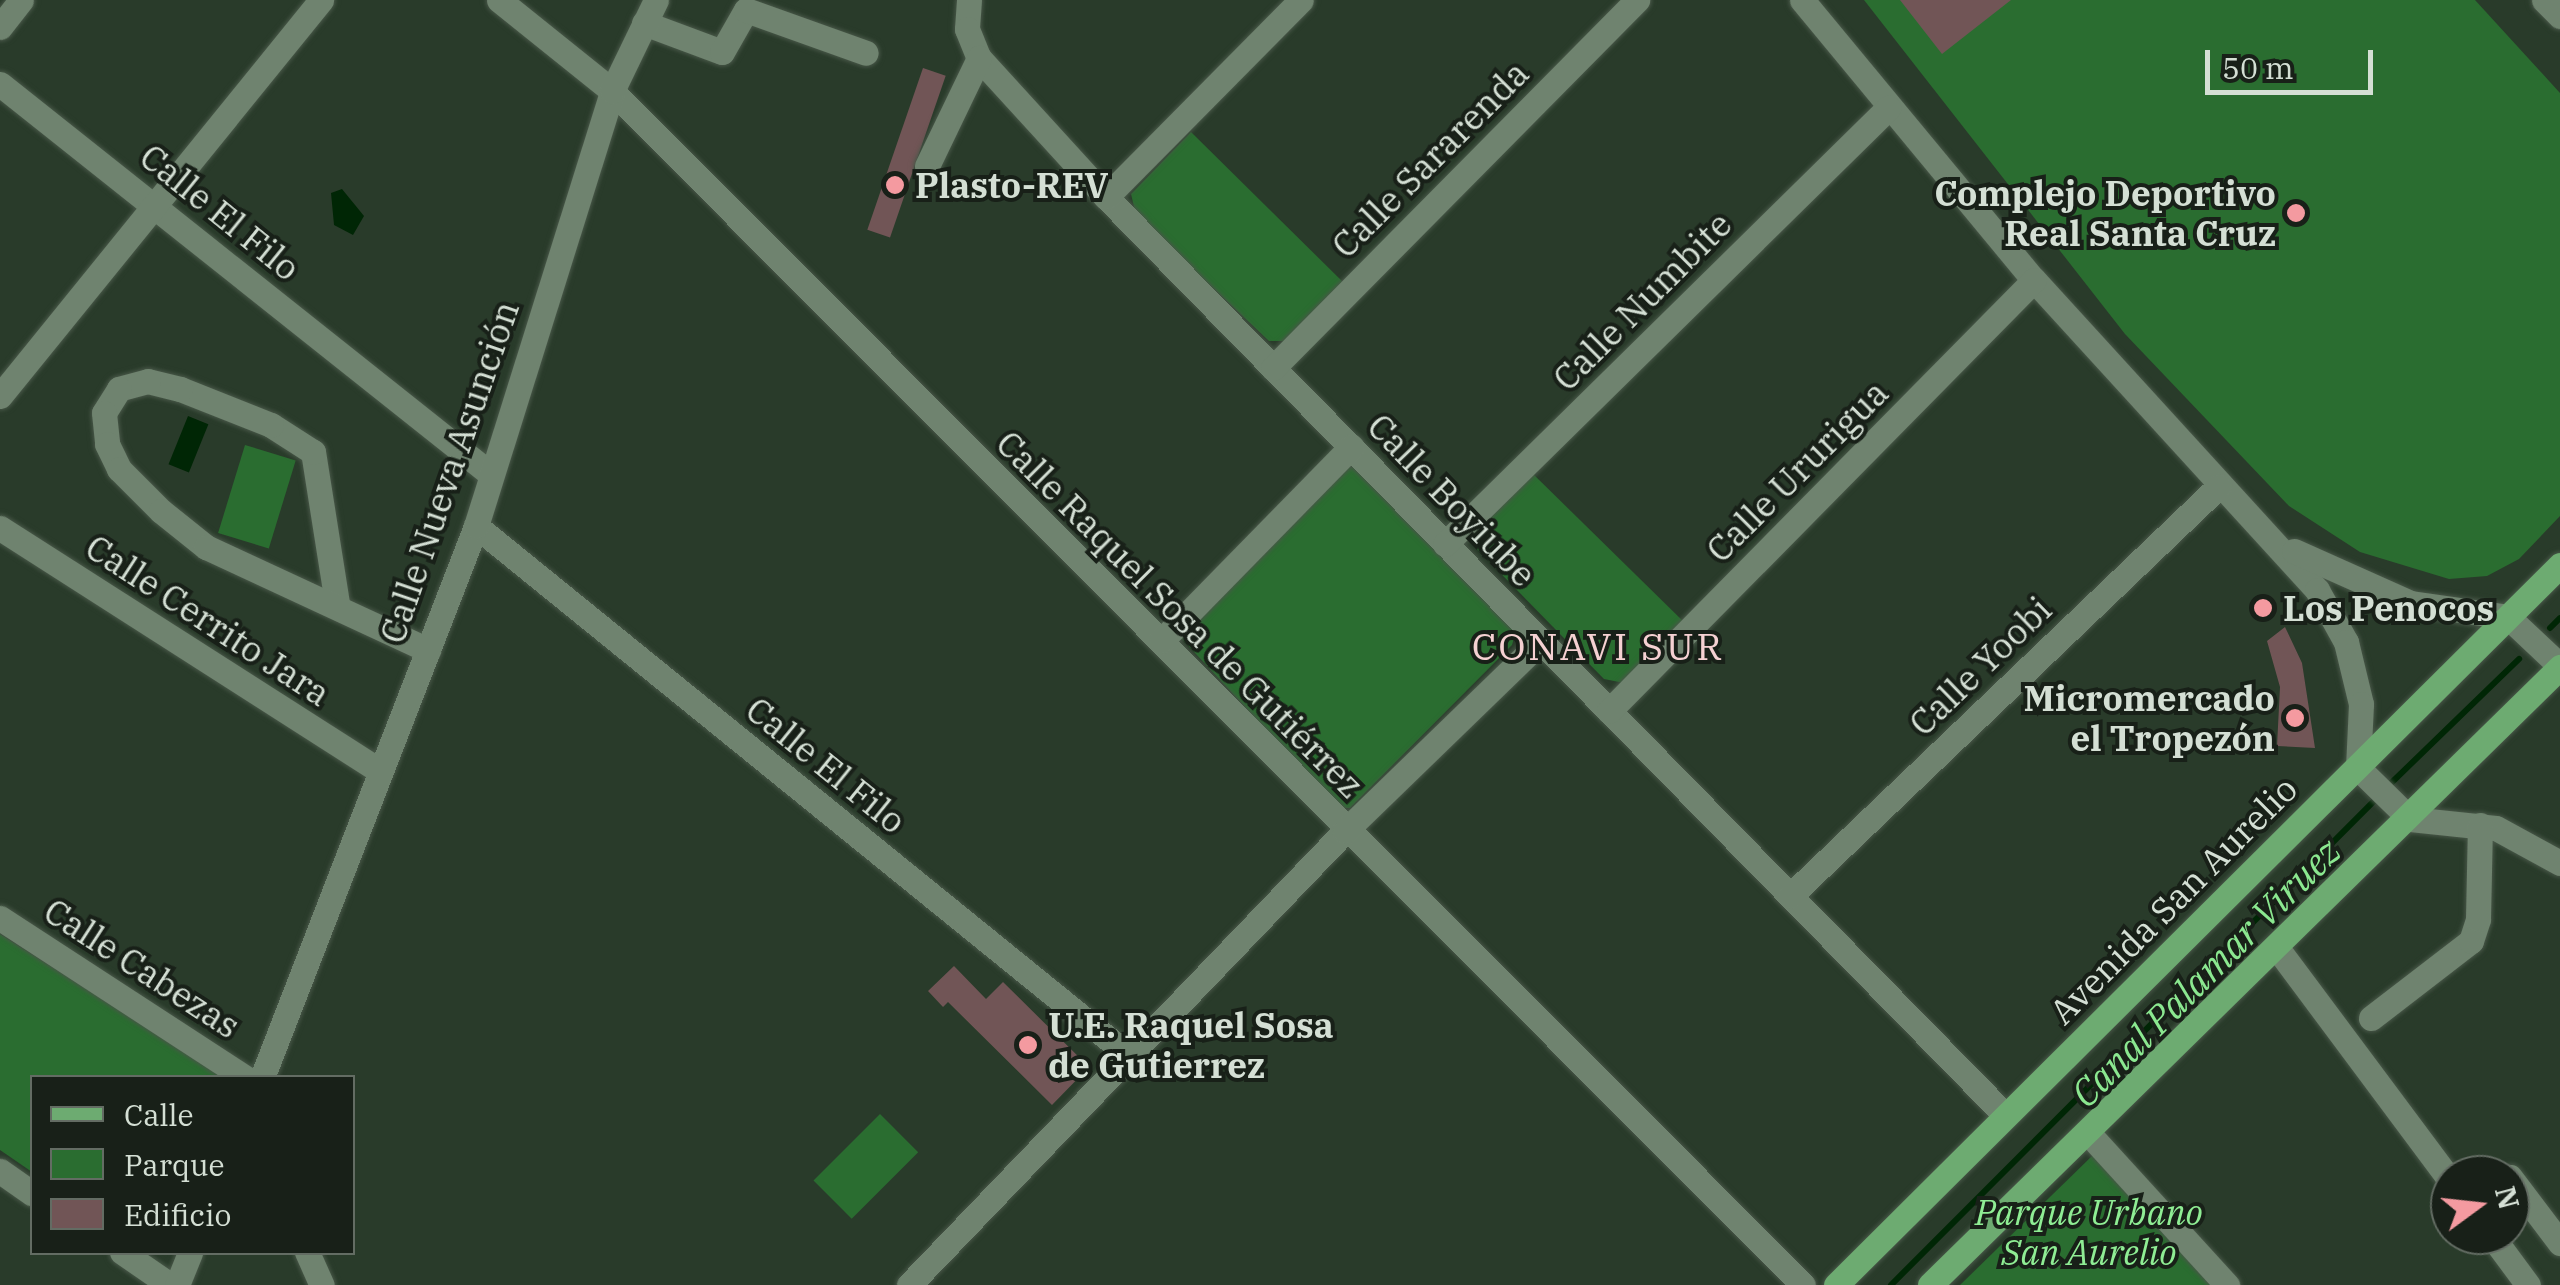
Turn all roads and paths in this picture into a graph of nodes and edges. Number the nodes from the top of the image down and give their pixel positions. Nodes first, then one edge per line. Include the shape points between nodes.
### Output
1 (21, 0) edge
2 (322, 0) edge
3 (500, 0) edge
4 (969, 0) edge
5 (1301, 0) edge
6 (1638, 0) edge
7 (1802, 0) edge
8 (2544, 0) edge
9 (650, 12) edge
10 (2560, 16) edge
11 (0, 27) edge
12 (866, 53) dead end
13 (979, 58) junction
14 (0, 84) edge
15 (612, 91) junction
16 (1888, 108) junction
17 (926, 166) dead end
18 (1106, 198) junction
19 (155, 204) junction
20 (2034, 280) junction
21 (1273, 368) junction
22 (0, 396) edge
23 (1351, 447) junction
24 (488, 472) junction
25 (2219, 486) junction
26 (476, 526) junction
27 (0, 528) edge
28 (2277, 540) junction
29 (1445, 544) junction
30 (2560, 566) edge
31 (337, 603) junction
32 (2510, 619) junction
33 (1160, 641) junction
34 (1541, 642) junction
35 (428, 650) junction
36 (2558, 665) edge
37 (1609, 711) junction
38 (378, 770) junction
39 (2363, 773) junction
40 (2405, 814) junction
41 (2480, 825) junction
42 (1345, 830) junction
43 (2560, 864) edge
44 (1790, 896) junction
45 (0, 918) edge
46 (2277, 948) junction
47 (2371, 1018) dead end
48 (1132, 1058) junction
49 (240, 1075) edge
50 (263, 1075) edge
51 (2005, 1115) junction
52 (2090, 1134) junction
53 (2431, 1155) edge
54 (0, 1171) edge
55 (30, 1192) edge
56 (2530, 1203) edge
57 (2560, 1243) edge
58 (127, 1255) edge
59 (188, 1255) edge
60 (307, 1255) edge
61 (2506, 1255) edge
62 (173, 1285) edge
63 (322, 1285) edge
64 (909, 1285) edge
65 (1803, 1285) edge
66 (1836, 1285) edge
67 (1930, 1285) edge
68 (2227, 1285) edge
69 (2528, 1285) edge

1 - 11 street
2 - 19 street
3 - 15 street, Calle Raquel Sosa de Gutiérrez
4 - 13 street via 967,29
5 - 18 street
6 - 21 street, Calle Sararenda
7 - 16 street
8 - 10 street
9 - 12 street via 722,52 746,10
9 - 15 street, Calle Nueva Asunción
13 - 17 street
13 - 18 street, Calle Boyiube
14 - 19 street, Calle El Filo
15 - 24 street, Calle Nueva Asunción
15 - 33 street, Calle Raquel Sosa de Gutiérrez
16 - 20 street
16 - 29 street, Calle Numbite
18 - 21 street, Calle Boyiube
19 - 22 street
19 - 24 street, Calle El Filo
20 - 25 street
20 - 37 street, Calle Ururigua
21 - 23 street, Calle Boyiube
23 - 29 street, Calle Boyiube
23 - 33 street
24 - 26 street, Calle Nueva Asunción
25 - 28 street
25 - 44 street, Calle Yoobi
26 - 35 street, Calle Nueva Asunción
26 - 48 street, Calle El Filo
27 - 38 street, Calle Cerrito Jara
28 - 32 street via 2334,574 2410,603
28 - 39 street via 2317,590 2346,642 2361,704
29 - 34 street, Calle Boyiube
30 - 32 main road, Avenida San Aurelio
31 - 31 street via 206,547 161,511 119,468 107,444 104,413 120,389 148,381 180,389 271,424 313,452
31 - 35 street
32 - 36 street
32 - 39 main road, Avenida San Aurelio
33 - 42 street, Calle Raquel Sosa de Gutiérrez
34 - 37 street, Calle Boyiube
34 - 42 street
35 - 38 street, Calle Nueva Asunción
36 - 40 main road
37 - 44 street, Calle Boyiube
38 - 50 street, Calle Nueva Asunción
39 - 40 street
39 - 51 main road, Avenida San Aurelio
40 - 41 street
40 - 46 main road
41 - 43 street via 2536,846
41 - 47 street via 2478,918 2471,940
42 - 48 street
42 - 65 street, Calle Raquel Sosa de Gutiérrez
44 - 51 street, Calle Boyiube
45 - 49 street, Calle Cabezas
46 - 52 main road
46 - 53 street
48 - 64 street
51 - 66 main road, Avenida San Aurelio
52 - 67 main road
52 - 68 street
54 - 55 street
56 - 57 street
58 - 62 street
59 - 62 street
60 - 63 street
61 - 69 street

